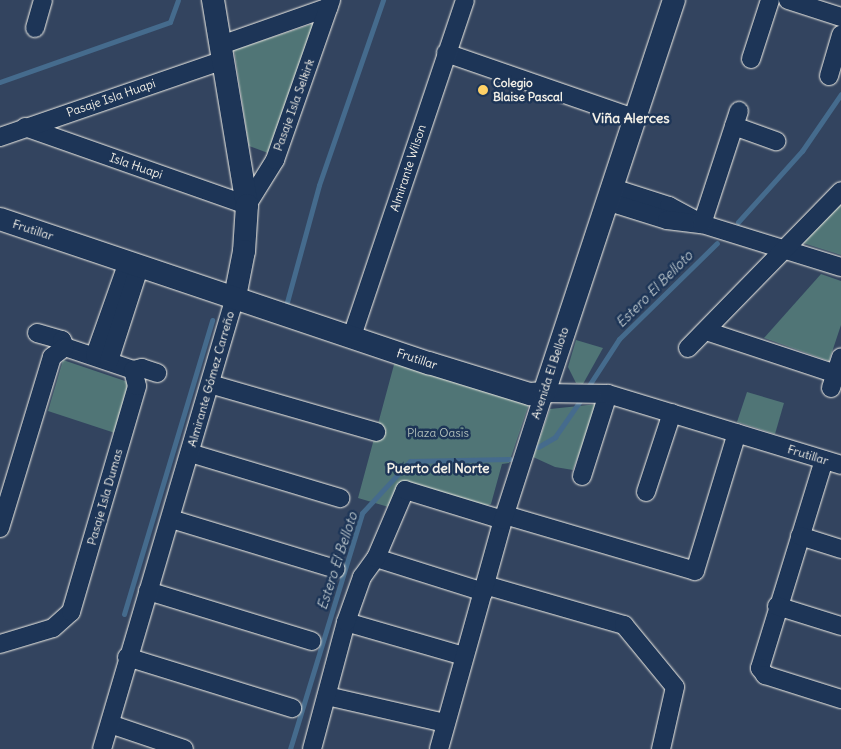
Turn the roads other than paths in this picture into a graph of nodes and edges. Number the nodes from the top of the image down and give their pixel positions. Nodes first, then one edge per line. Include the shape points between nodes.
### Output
1 (43, 0) edge
2 (213, 0) edge
3 (465, 0) edge
4 (674, 0) edge
5 (770, 0) edge
6 (788, 0) edge
7 (330, 4) edge
8 (841, 17) edge
9 (34, 28) dead end
10 (841, 34) edge
11 (222, 52) junction
12 (446, 53) junction
13 (751, 59) dead end
14 (829, 76) dead end
15 (637, 118) junction
16 (25, 127) junction
17 (0, 137) edge
18 (776, 141) dead end
19 (841, 191) edge
20 (611, 195) junction
21 (247, 205) junction
22 (0, 219) edge
23 (702, 224) junction
24 (784, 250) junction
25 (134, 264) junction
26 (841, 267) edge
27 (235, 297) junction
28 (706, 331) junction
29 (37, 333) dead end
30 (352, 336) junction
31 (64, 347) junction
32 (688, 348) dead end
33 (102, 358) junction
34 (132, 370) junction
35 (157, 372) dead end
36 (836, 373) edge
37 (210, 384) junction
38 (544, 393) junction
39 (593, 393) junction
40 (672, 413) junction
41 (376, 432) dead end
42 (737, 433) junction
43 (190, 453) junction
44 (824, 460) junction
45 (841, 465) edge
46 (582, 476) dead end
47 (646, 492) dead end
48 (340, 498) dead end
49 (170, 518) junction
50 (504, 518) junction
51 (0, 528) edge
52 (800, 536) junction
53 (841, 549) edge
54 (376, 558) junction
55 (336, 568) dead end
56 (485, 588) junction
57 (148, 591) junction
58 (777, 606) junction
59 (346, 622) junction
60 (841, 626) edge
61 (312, 641) dead end
62 (0, 644) edge
63 (464, 656) junction
64 (127, 657) junction
65 (327, 696) junction
66 (841, 699) edge
67 (292, 708) dead end
68 (445, 723) junction
69 (110, 724) junction
70 (102, 749) edge
71 (184, 749) edge
72 (312, 749) edge
73 (439, 749) edge
74 (661, 749) edge

1 - 9 street
2 - 11 street, Almirante Gómez Carreño
3 - 12 street, Almirante Wilson
4 - 15 street, Avenida El Belloto
5 - 13 street
6 - 8 street
7 - 11 street, Pasaje Isla Huapi
7 - 21 street, Pasaje Isla Selkirk via 274,160
10 - 14 street
11 - 16 street, Pasaje Isla Huapi
11 - 21 street, Almirante Gómez Carreño
12 - 15 street
12 - 30 street, Almirante Wilson
15 - 20 street, Avenida El Belloto
16 - 17 street, Pasaje Isla Huapi
16 - 21 street, Isla Huapi
18 - 23 street via 737,119
19 - 24 street
20 - 23 street via 669,206
20 - 38 street, Avenida El Belloto
21 - 27 street, Almirante Gómez Carreño via 244,251
22 - 25 street, Frutillar
23 - 24 street
24 - 26 street
24 - 28 street
25 - 27 street, Frutillar
25 - 33 street
27 - 30 street, Frutillar
27 - 37 street, Almirante Gómez Carreño
28 - 32 street
28 - 36 street
29 - 31 street via 62,340
30 - 38 street, Frutillar via 530,394
31 - 33 street
31 - 51 street via 52,357
33 - 34 street
34 - 35 street via 142,368
34 - 62 street, Pasaje Isla Dumas via 137,386 72,612 64,622
37 - 41 street
37 - 43 street, Almirante Gómez Carreño
38 - 39 street, Frutillar
38 - 50 street, Avenida El Belloto
39 - 40 street, Frutillar
39 - 46 street
40 - 42 street, Frutillar
40 - 47 street
42 - 44 street, Frutillar
42 - 50 street via 695,571
43 - 48 street
43 - 49 street, Almirante Gómez Carreño
44 - 45 street, Frutillar
44 - 52 street
49 - 55 street
49 - 57 street, Almirante Gómez Carreño
50 - 54 street via 405,490
50 - 56 street, Avenida El Belloto
52 - 53 street
52 - 58 street
54 - 56 street
54 - 59 street via 362,577
56 - 63 street, Avenida El Belloto
56 - 74 street via 624,626 676,687
57 - 61 street
57 - 64 street, Almirante Gómez Carreño
58 - 60 street
58 - 66 street via 761,672
59 - 63 street
59 - 65 street
63 - 68 street, Avenida El Belloto
64 - 67 street
64 - 69 street, Almirante Gómez Carreño
65 - 68 street
65 - 72 street
68 - 73 street, Avenida El Belloto
69 - 70 street, Almirante Gómez Carreño
69 - 71 street

